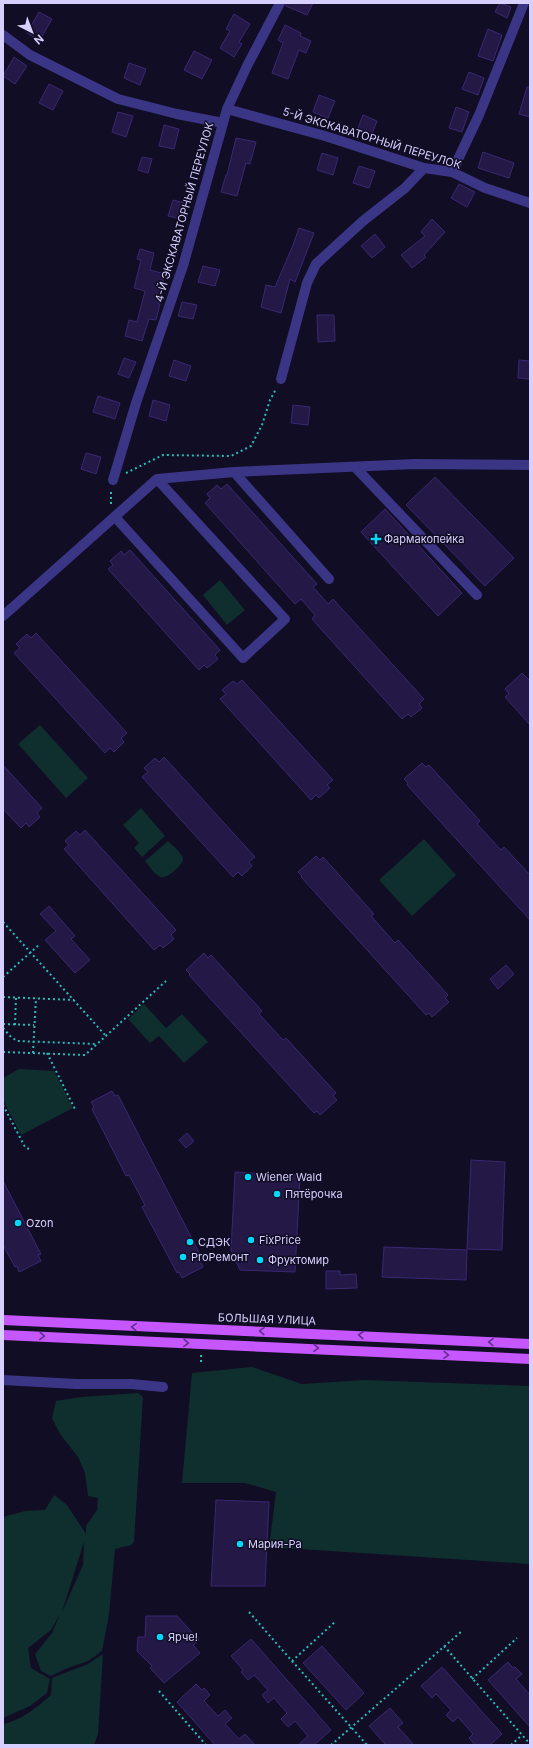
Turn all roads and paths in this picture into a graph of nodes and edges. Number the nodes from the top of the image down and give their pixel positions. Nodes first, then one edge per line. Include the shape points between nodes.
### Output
1 (280, 3) edge
2 (524, 3) edge
3 (3, 35) edge
4 (228, 109) junction
5 (223, 123) junction
6 (424, 168) junction
7 (452, 172) junction
8 (530, 203) edge
9 (281, 379) joint
10 (530, 465) edge
11 (355, 467) junction
12 (234, 472) junction
13 (157, 478) junction
14 (112, 480) junction
15 (115, 517) junction
16 (329, 578) dead end
17 (477, 595) dead end
18 (3, 616) edge
19 (3, 922) edge
20 (40, 944) dead end
21 (31, 952) junction
22 (3, 977) edge
23 (166, 981) dead end
24 (3, 997) edge
25 (16, 998) junction
26 (36, 998) junction
27 (74, 1000) junction
28 (3, 1024) edge
29 (15, 1025) junction
30 (34, 1026) junction
31 (3, 1028) edge
32 (106, 1036) junction
33 (33, 1042) junction
34 (97, 1044) junction
35 (3, 1052) edge
36 (33, 1053) junction
37 (47, 1053) junction
38 (3, 1105) edge
39 (75, 1109) dead end
40 (29, 1149) dead end
41 (3, 1320) edge
42 (166, 1328) junction
43 (3, 1335) edge
44 (165, 1342) junction
45 (530, 1344) edge
46 (530, 1359) edge
47 (3, 1380) edge
48 (163, 1387) dead end
49 (248, 1612) dead end
50 (336, 1621) dead end
51 (462, 1631) dead end
52 (517, 1638) dead end
53 (444, 1646) junction
54 (292, 1661) junction
55 (472, 1679) junction
56 (159, 1691) dead end
57 (351, 1727) junction
58 (522, 1735) junction
59 (530, 1744) edge
60 (206, 1745) edge
61 (331, 1745) edge
62 (367, 1745) edge
63 (511, 1745) edge

1 - 4 street, 4-Й ЭКСКАВАТОРНЫЙ ПЕРЕУЛОК
2 - 7 street via 479,115
3 - 5 street via 30,55 118,99
4 - 5 street, 4-Й ЭКСКАВАТОРНЫЙ ПЕРЕУЛОК
4 - 6 street, 5-Й ЭКСКАВАТОРНЫЙ ПЕРЕУЛОК via 325,136
5 - 14 street, 4-Й ЭКСКАВАТОРНЫЙ ПЕРЕУЛОК via 183,266
6 - 7 street, 5-Й ЭКСКАВАТОРНЫЙ ПЕРЕУЛОК
6 - 9 street via 405,188 363,221 316,264 307,283
7 - 8 street, 5-Й ЭКСКАВАТОРНЫЙ ПЕРЕУЛОК via 485,188
9 - 14 path via 251,446 231,456 163,455
10 - 11 street via 415,464
11 - 12 street
11 - 17 street
12 - 13 street
12 - 16 street
13 - 15 street
13 - 15 street via 285,619 244,658
14 - 15 path via 110,500
15 - 18 street
19 - 21 path
20 - 21 path
21 - 22 path
21 - 27 path
23 - 32 path
24 - 25 path
25 - 26 path
25 - 29 path
26 - 27 path
26 - 30 path
27 - 32 path
28 - 29 path
29 - 30 path
30 - 33 path
31 - 33 path via 13,1039
32 - 34 path
33 - 34 path
33 - 36 path
34 - 37 path via 86,1055
35 - 36 path
36 - 37 path
37 - 39 path
38 - 40 path via 25,1147
42 -> 41 main road, БОЛЬШАЯ УЛИЦА
42 - 44 street
45 -> 42 main road, БОЛЬШАЯ УЛИЦА
43 -> 44 main road
44 -> 46 main road
47 - 48 street
49 - 54 path
50 - 54 path
51 - 53 path
52 - 55 path
53 - 55 path
53 - 57 path
54 - 57 path
55 - 58 path
56 - 60 path
57 - 61 path
57 - 62 path
58 - 59 path
58 - 63 path

